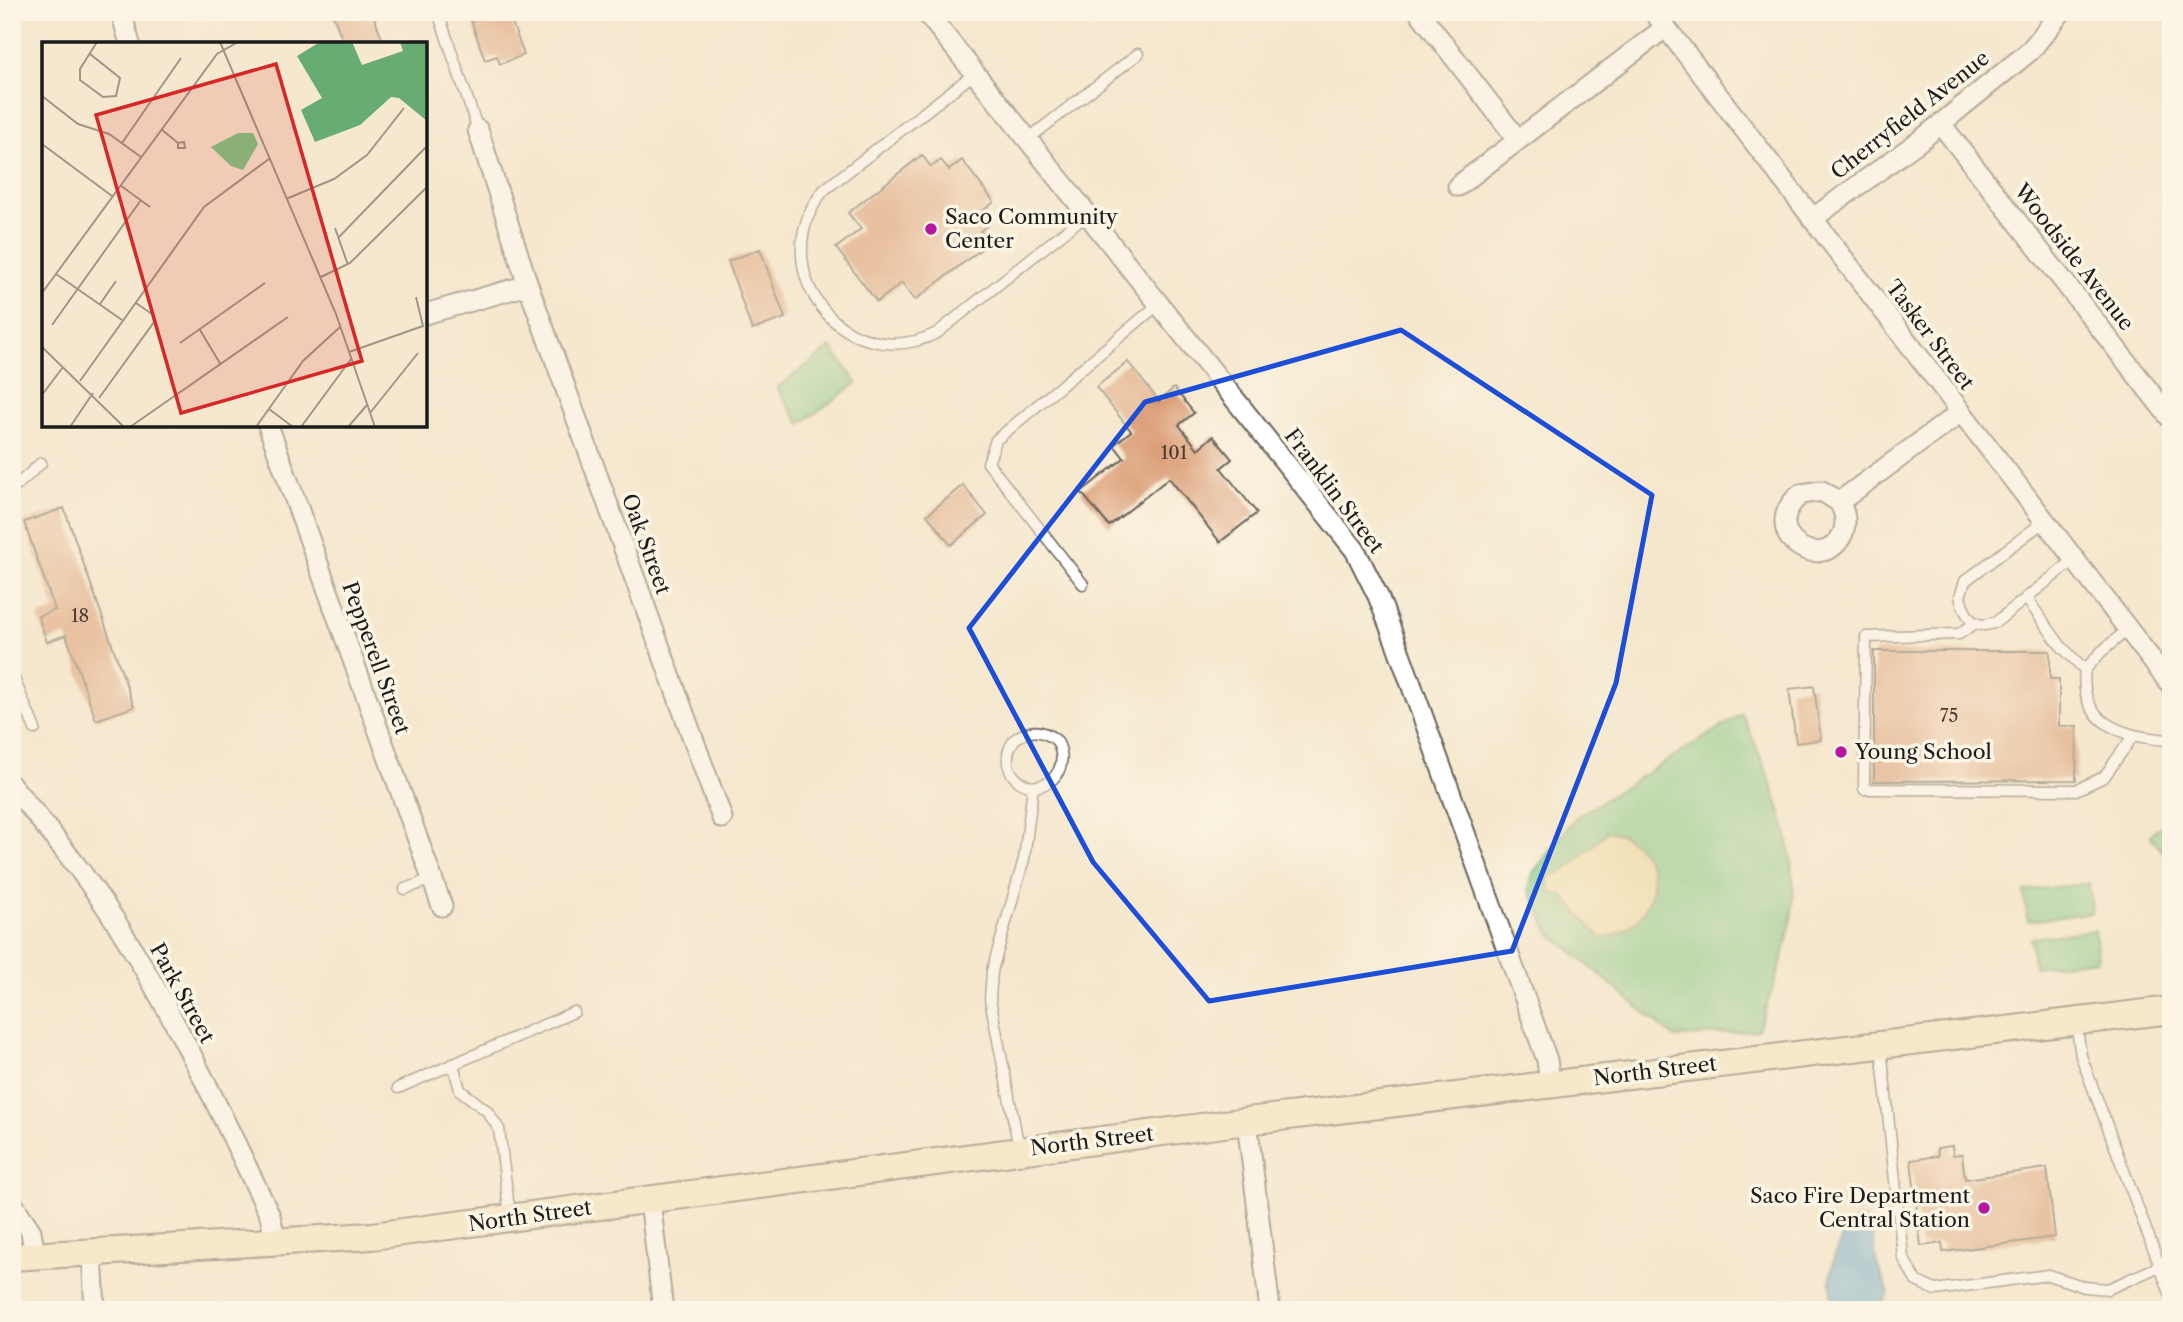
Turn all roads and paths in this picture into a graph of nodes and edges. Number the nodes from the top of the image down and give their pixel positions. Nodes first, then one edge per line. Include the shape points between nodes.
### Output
1 (121, 12) edge
2 (438, 12) edge
3 (926, 12) edge
4 (1419, 12) edge
5 (2061, 12) edge
6 (1660, 20) edge
7 (129, 42) edge
8 (1138, 54) dead end
9 (975, 73) junction
10 (1941, 124) junction
11 (478, 130) joint
12 (1028, 139) junction
13 (1518, 140) junction
14 (1458, 186) dead end
15 (1087, 214) junction
16 (1812, 219) junction
17 (528, 285) junction
18 (1159, 304) junction
19 (427, 313) edge
20 (1961, 412) junction
21 (2171, 419) edge
22 (269, 427) edge
23 (41, 463) dead end
24 (12, 490) edge
25 (1839, 502) dead end
26 (2046, 520) junction
27 (2075, 559) junction
28 (1083, 584) dead end
29 (2027, 599) junction
30 (1973, 624) junction
31 (2128, 629) junction
32 (2085, 670) junction
33 (12, 674) edge
34 (2171, 685) edge
35 (35, 729) dead end
36 (2133, 736) junction
37 (2171, 740) edge
38 (12, 786) edge
39 (1033, 787) junction
40 (722, 818) dead end
41 (432, 879) junction
42 (405, 889) dead end
43 (442, 906) dead end
44 (2171, 1010) edge
45 (574, 1012) dead end
46 (2075, 1020) junction
47 (1880, 1043) junction
48 (453, 1064) junction
49 (1550, 1084) junction
50 (398, 1088) dead end
51 (1247, 1121) junction
52 (1020, 1150) junction
53 (650, 1200) junction
54 (12, 1203) edge
55 (511, 1220) junction
56 (276, 1242) junction
57 (92, 1253) junction
58 (24, 1257) edge
59 (2160, 1266) junction
60 (2171, 1296) edge
61 (95, 1310) edge
62 (663, 1310) edge
63 (1270, 1310) edge

1 - 7 street
2 - 11 lane
3 - 9 street, Franklin Street
4 - 13 street
5 - 10 street, Cherryfield Avenue via 2030,51
6 - 13 street
6 - 16 street, Tasker Street
8 - 12 lane
9 - 12 street, Franklin Street
9 - 15 lane via 815,201 805,225 801,255 808,286 823,312 862,337 888,344 923,340
10 - 16 street, Cherryfield Avenue
10 - 21 street, Woodside Avenue
11 - 17 street, Oak Street
12 - 15 street, Franklin Street
13 - 14 street
15 - 18 street, Franklin Street
16 - 20 street, Tasker Street
17 - 19 street
17 - 40 street, Oak Street
18 - 28 lane via 996,440 988,463
18 - 49 street, Franklin Street via 1329,516 1365,570 1543,1047
20 - 25 street
20 - 26 street, Tasker Street
22 - 41 street, Pepperell Street
23 - 24 lane
26 - 27 street, Tasker Street
26 - 30 lane via 1961,588 1962,606
27 - 29 lane
27 - 31 street, Tasker Street
29 - 30 lane via 1996,622
29 - 32 lane via 2060,645
30 - 36 lane via 1959,634 1866,637 1864,789 2076,790 2104,777
31 - 32 lane
31 - 34 street, Tasker Street
32 - 36 lane via 2084,691 2092,709 2109,725
33 - 35 lane
36 - 37 lane
38 - 56 street, Park Street via 78,867 157,991 270,1216
39 - 39 lane via 1017,781 1007,757 1014,740 1041,731 1057,741 1063,760 1057,776
39 - 52 lane via 1024,859 995,959 990,999
41 - 42 lane
41 - 43 street, Pepperell Street
44 - 46 main road, North Street
45 - 48 lane
46 - 47 main road, North Street
46 - 59 lane via 2081,1056
47 - 49 main road, North Street
47 - 59 lane via 1903,1257 1921,1286 1941,1290 2048,1275 2108,1289
48 - 50 lane
48 - 55 lane via 460,1090 487,1111 499,1129
49 - 51 main road, North Street
51 - 52 main road, North Street
51 - 63 street
52 - 53 main road, North Street
53 - 55 main road, North Street
53 - 62 street
54 - 58 street via 31,1231
55 - 56 main road, North Street
56 - 57 main road, North Street
57 - 58 main road, North Street
57 - 61 street
59 - 60 lane

